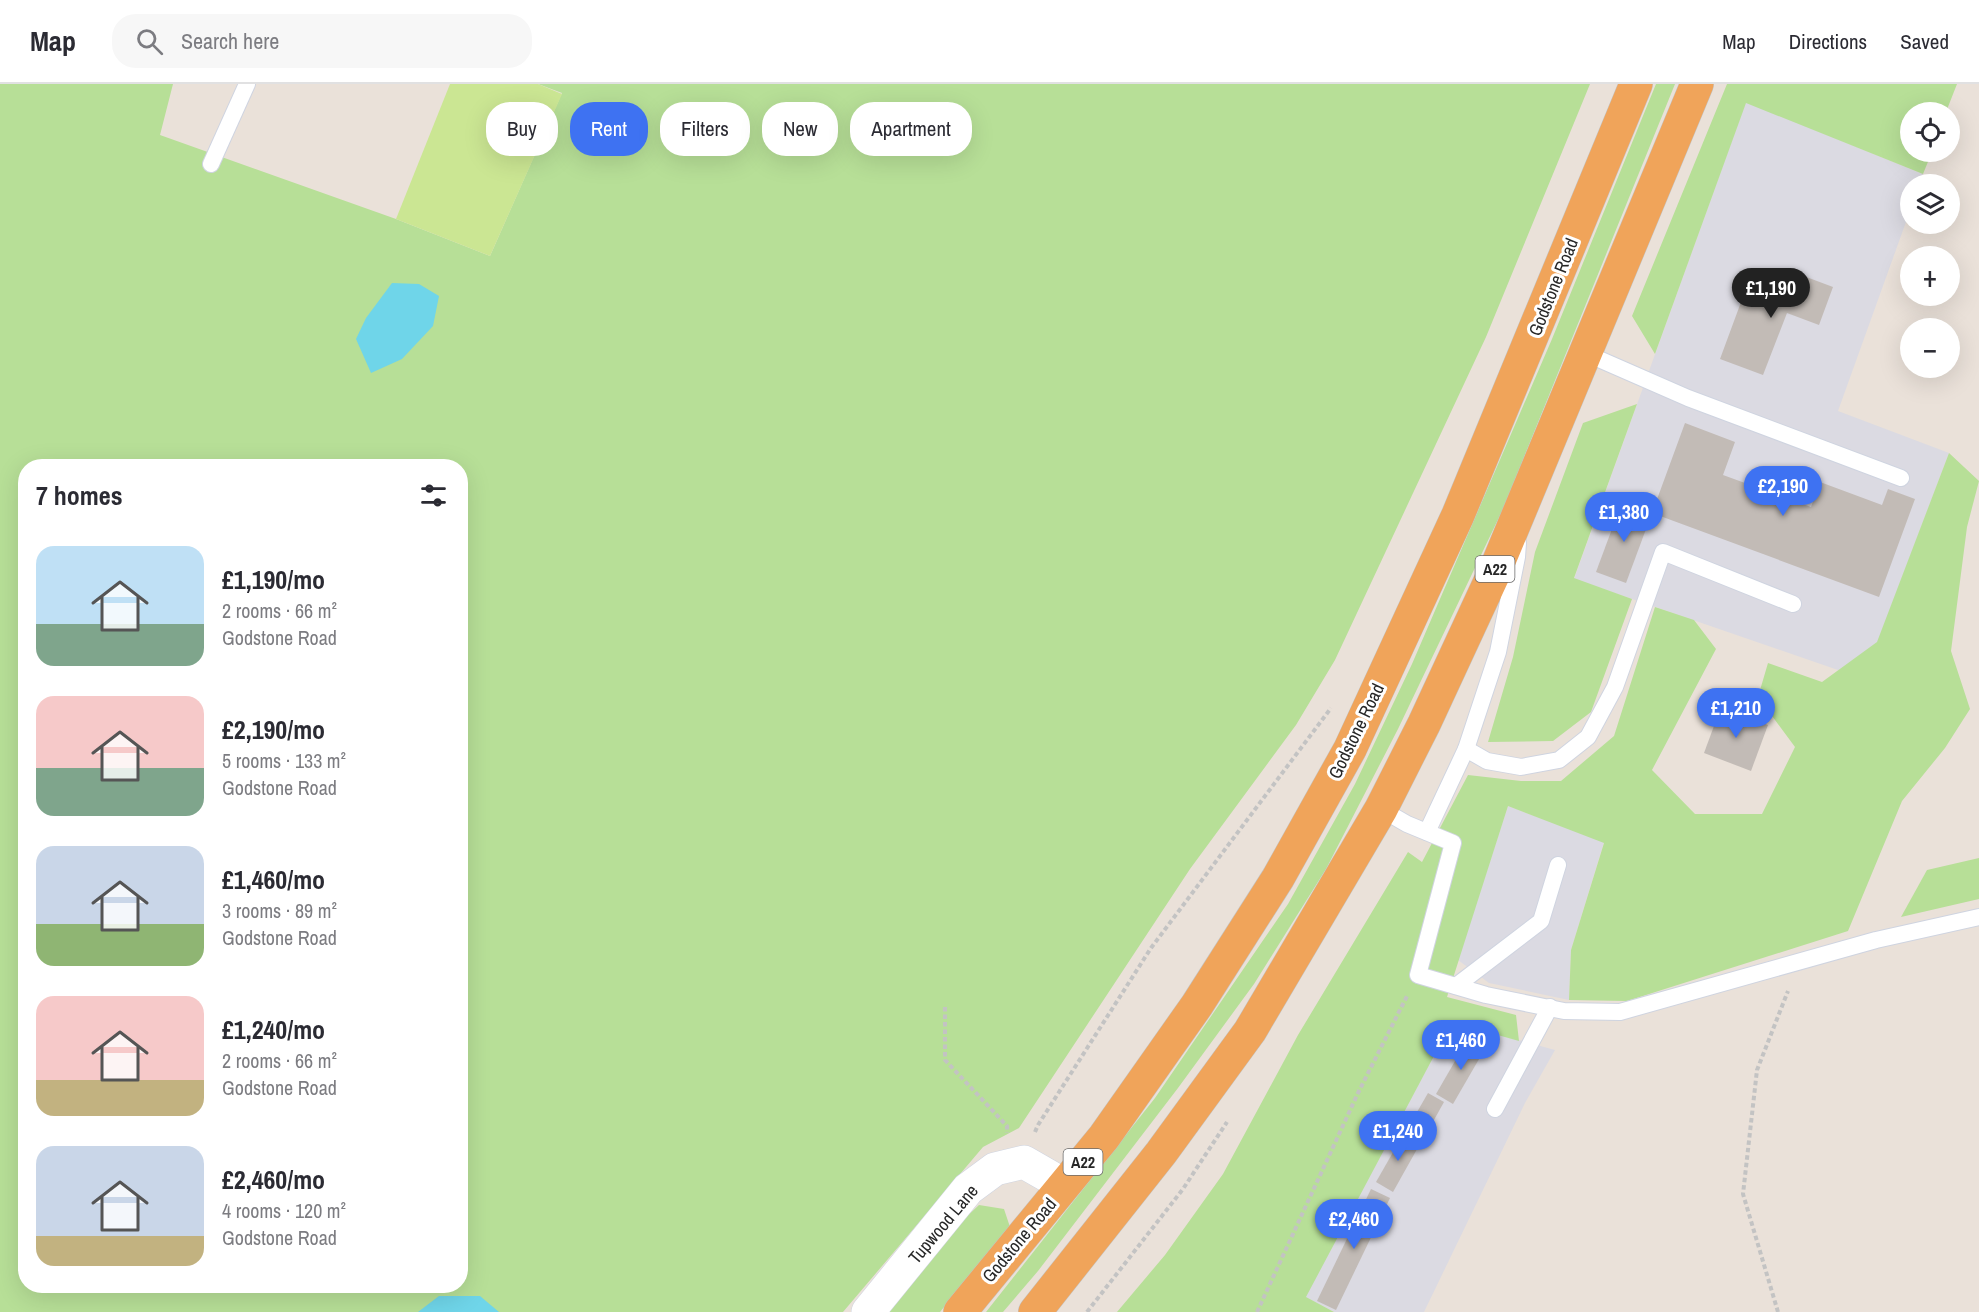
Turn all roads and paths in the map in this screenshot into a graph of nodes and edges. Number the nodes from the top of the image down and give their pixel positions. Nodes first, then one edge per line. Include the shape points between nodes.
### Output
1 (247, 84) edge
2 (1636, 84) edge
3 (1697, 84) edge
4 (211, 164) dead end
5 (1585, 353) junction
6 (1901, 478) dead end
7 (1520, 510) junction
8 (1793, 604) dead end
9 (1335, 703) dead end
10 (1466, 749) junction
11 (1381, 809) junction
12 (1427, 832) junction
13 (1558, 865) dead end
14 (1979, 917) edge
15 (1799, 962) junction
16 (1418, 975) junction
17 (1456, 986) junction
18 (945, 1007) dead end
19 (1550, 1007) junction
20 (1495, 1109) dead end
21 (1015, 1164) junction
22 (1064, 1185) junction
23 (868, 1312) edge
24 (960, 1312) edge
25 (1035, 1312) edge
26 (1257, 1312) edge
27 (1778, 1312) edge

1 - 4 lane
2 - 22 highway, Godstone Road / A22 via 1458,514 1350,750 1278,878 1197,1005 1104,1137
3 - 5 highway, A22
5 - 6 lane via 1688,398
5 - 7 highway, A22
7 - 10 lane via 1517,557 1498,652
7 - 11 highway, A22 via 1429,713
8 - 10 lane via 1663,552 1615,687 1588,737 1559,760 1521,767 1487,761
9 - 21 path via 1151,948
10 - 12 lane
11 - 12 lane
11 - 25 highway, A22 via 1250,1031 1161,1154
12 - 16 lane via 1453,843
13 - 17 lane via 1541,921
14 - 15 lane
15 - 19 lane via 1620,1012
15 - 27 path via 1757,1070 1743,1194
16 - 17 lane
16 - 26 path via 1358,1093
17 - 19 lane
18 - 21 path via 945,1060 1007,1126
19 - 20 lane
21 - 22 street
21 - 23 street, Tupwood Lane via 995,1169 968,1189
22 - 24 highway, Godstone Road / A22

